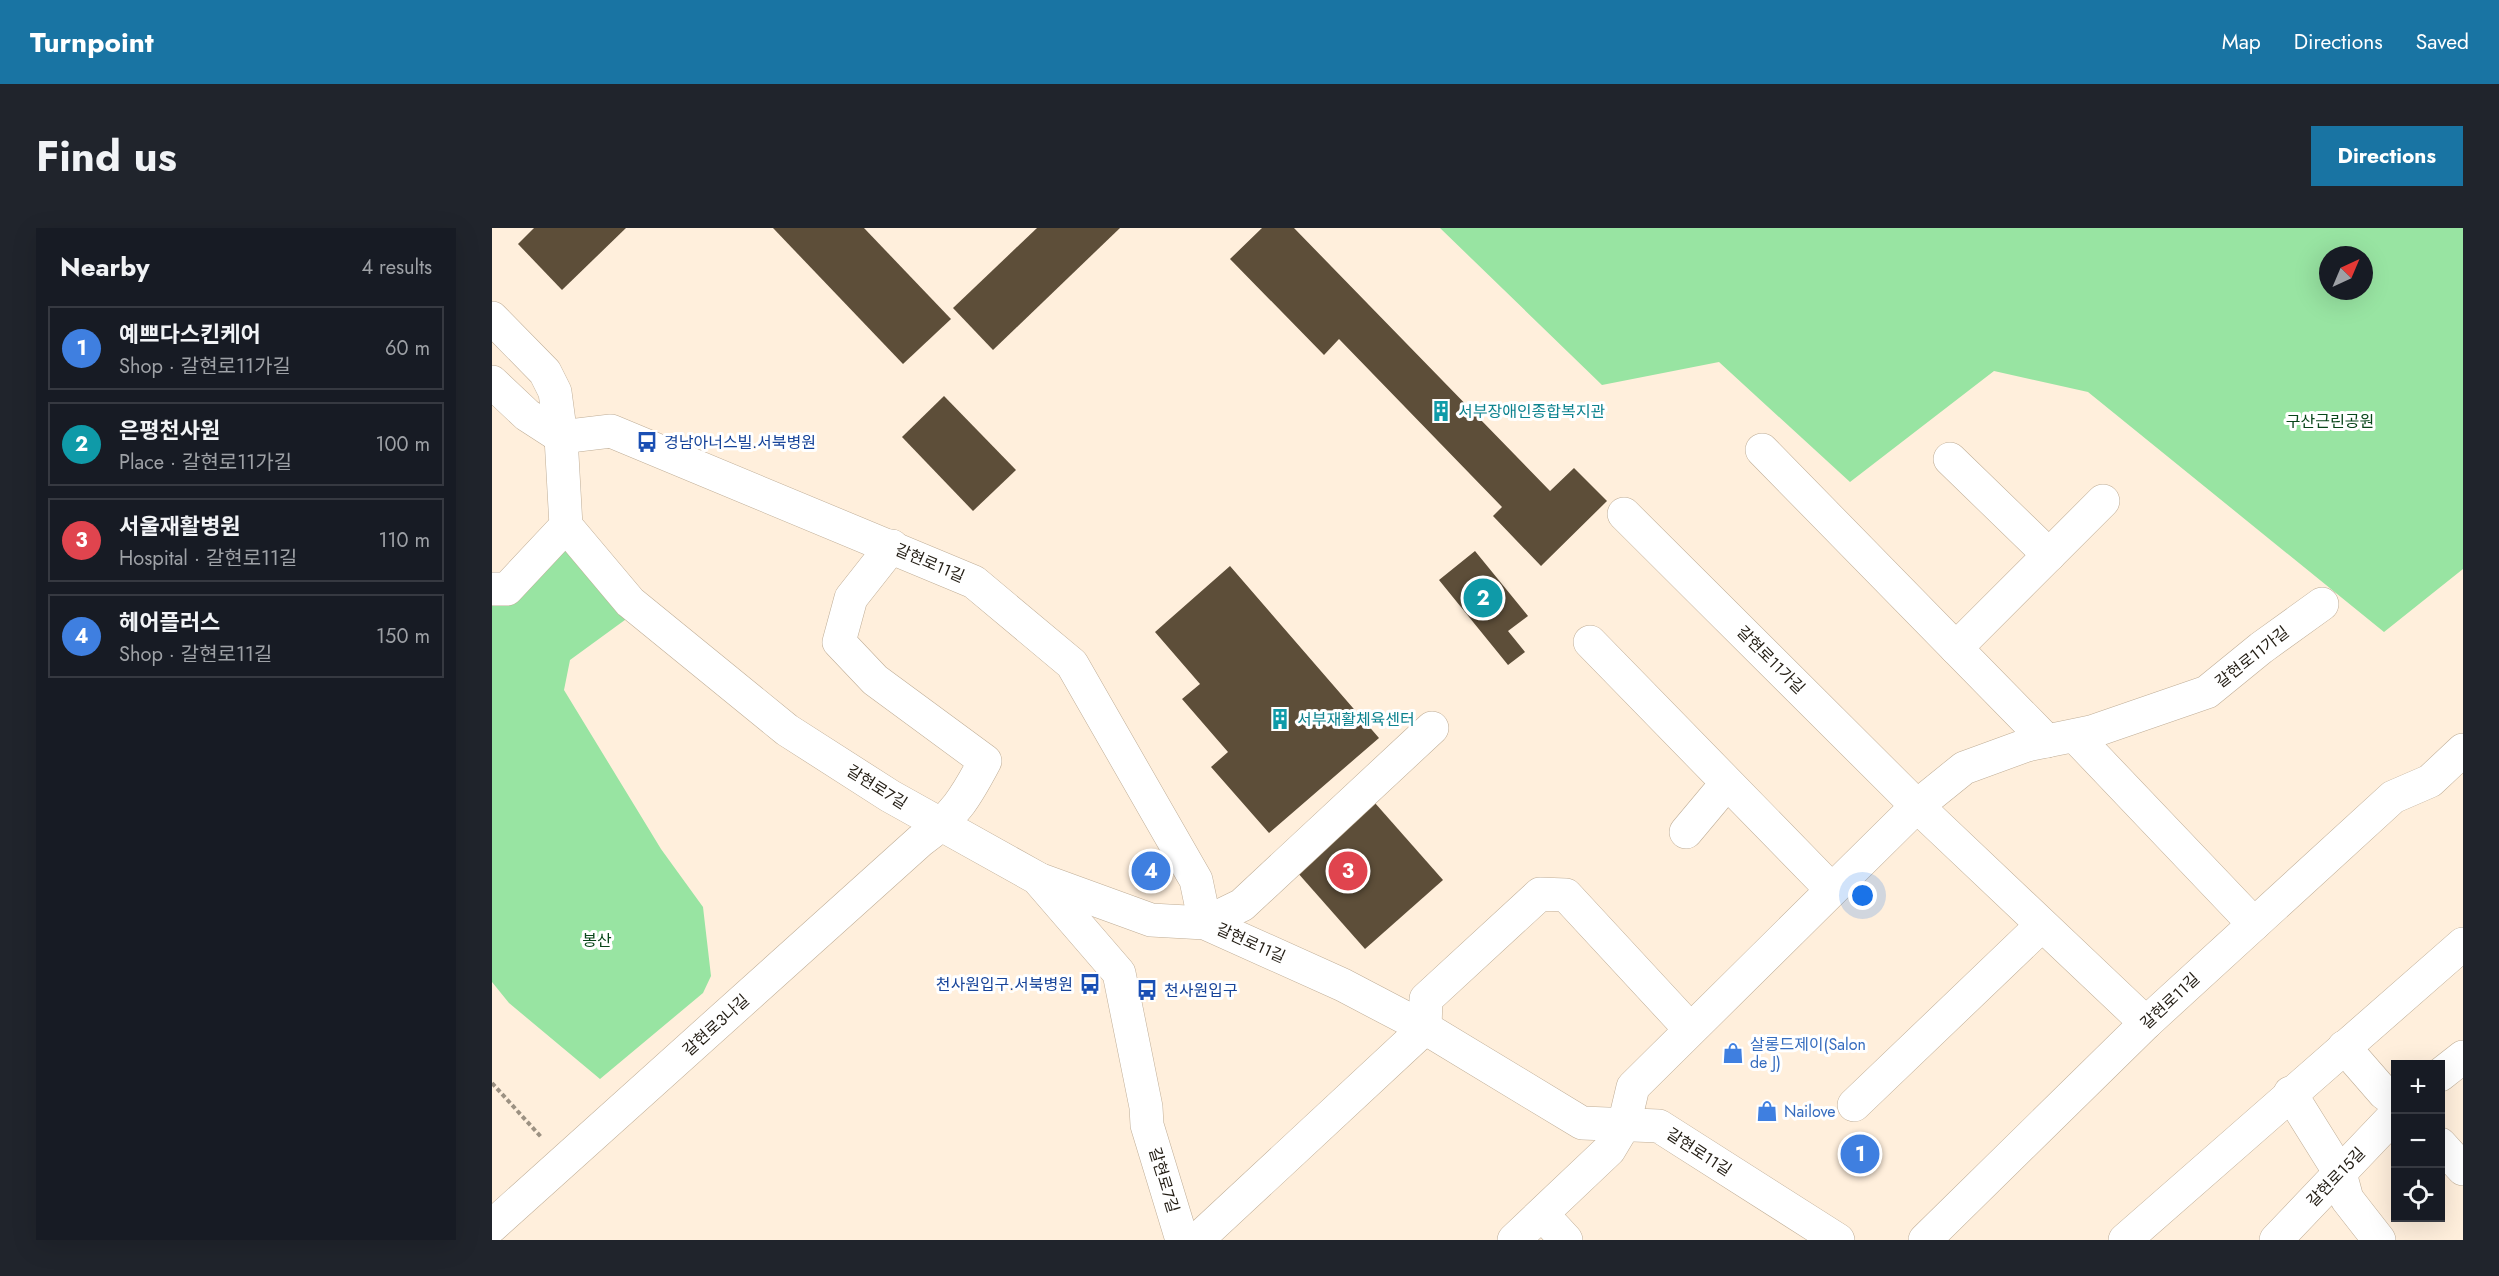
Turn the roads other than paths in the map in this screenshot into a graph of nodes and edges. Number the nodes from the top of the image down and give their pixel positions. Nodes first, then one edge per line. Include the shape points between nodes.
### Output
1 (492, 318) edge
2 (492, 382) edge
3 (561, 437) junction
4 (1762, 450) dead end
5 (1950, 459) dead end
6 (2103, 501) dead end
7 (1624, 514) dead end
8 (566, 526) junction
9 (892, 546) junction
10 (2049, 555) junction
11 (492, 590) edge
12 (2322, 604) dead end
13 (1590, 642) dead end
14 (1956, 648) junction
15 (1432, 728) dead end
16 (2061, 738) junction
17 (2463, 750) edge
18 (1727, 783) junction
19 (1917, 806) junction
20 (941, 826) junction
21 (1686, 832) dead end
22 (1037, 878) junction
23 (1831, 889) junction
24 (1205, 922) junction
25 (2254, 924) junction
26 (2042, 925) junction
27 (2463, 944) edge
28 (2146, 1023) junction
29 (1425, 1028) junction
30 (1690, 1029) junction
31 (2344, 1047) junction
32 (2463, 1057) edge
33 (2445, 1072) edge
34 (2290, 1093) junction
35 (2391, 1098) edge
36 (1854, 1104) dead end
37 (2391, 1119) edge
38 (1624, 1125) junction
39 (2445, 1149) edge
40 (2463, 1168) edge
41 (2340, 1173) junction
42 (1542, 1214) junction
43 (492, 1226) edge
44 (1182, 1240) edge
45 (1197, 1240) edge
46 (1514, 1240) edge
47 (1566, 1240) edge
48 (1838, 1240) edge
49 (1925, 1240) edge
50 (2125, 1240) edge
51 (2276, 1240) edge
52 (2379, 1240) edge

1 - 3 street via 546,372 555,392
2 - 3 street via 527,415
3 - 8 street
3 - 9 street, 갈현로11길 via 611,431
4 - 14 street
5 - 10 street
6 - 10 street
7 - 19 street, 갈현로11가길
8 - 11 street via 507,589
8 - 20 street, 갈현로7길 via 630,602 787,730
9 - 20 street, 갈현로3나길 via 851,598 839,642 875,680 985,761 966,798
9 - 24 street, 갈현로11길 via 974,582 1072,664 1197,880
10 - 14 street
12 - 16 street, 갈현로11가길 via 2207,692 2091,732
13 - 18 street
14 - 16 street
15 - 24 street via 1242,905
16 - 19 street, 갈현로11가길 via 2027,745 1964,768
16 - 25 street
17 - 25 street, 갈현로11길 via 2430,781 2394,797
18 - 21 street
18 - 23 street
19 - 23 street, 갈현로11가길
19 - 26 street, 갈현로11가길
20 - 22 street, 갈현로7길
20 - 43 street, 갈현로3나길
22 - 24 street, 갈현로11길 via 1151,920
22 - 44 street, 갈현로7길 via 1119,973 1147,1125
23 - 30 street, 갈현로11가길
24 - 29 street, 갈현로11길 via 1343,985
25 - 28 street, 갈현로11길
26 - 28 street, 갈현로11가길
26 - 36 street
27 - 31 street
28 - 49 street, 갈현로11길
29 - 30 street via 1426,999 1540,894 1566,895
29 - 38 street, 갈현로11길 via 1582,1123
29 - 45 street
30 - 38 street, 갈현로11가길 via 1633,1087
31 - 34 street
31 - 35 street
32 - 33 street
34 - 41 street
34 - 50 street
37 - 41 street, 갈현로15길
38 - 42 street via 1609,1150
38 - 48 street, 갈현로11길 via 1659,1126
39 - 40 street
41 - 51 street, 갈현로15길
41 - 52 street via 2348,1198
42 - 46 street
42 - 47 street

